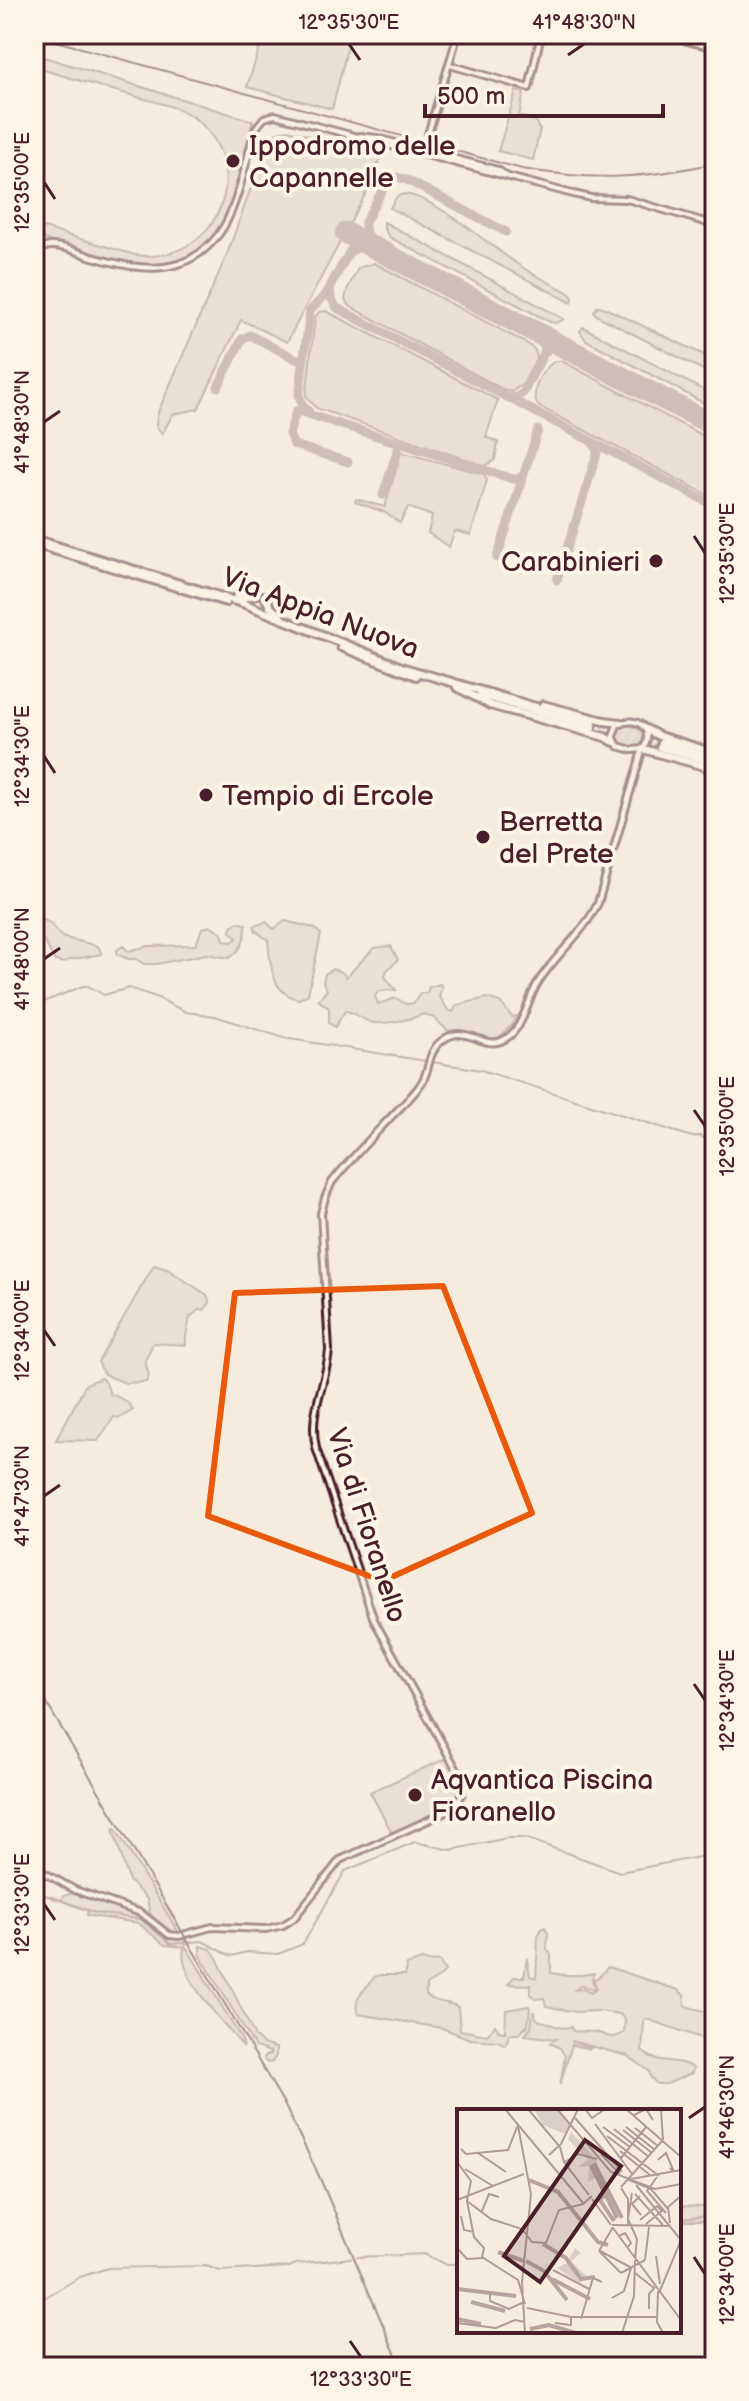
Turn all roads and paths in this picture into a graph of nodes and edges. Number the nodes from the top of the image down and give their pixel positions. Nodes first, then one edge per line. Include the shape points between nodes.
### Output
1 (458, 34) edge
2 (541, 34) edge
3 (658, 34) edge
4 (715, 48) edge
5 (450, 65) junction
6 (428, 134) tunnel mouth
7 (715, 225) edge
8 (34, 259) edge
9 (34, 541) edge
10 (209, 593) junction
11 (293, 623) junction
12 (459, 686) junction
13 (621, 723) junction
14 (592, 726) tunnel mouth
15 (646, 729) junction
16 (614, 742) junction
17 (661, 745) tunnel mouth
18 (643, 749) junction
19 (632, 750) junction
20 (715, 758) edge
21 (640, 761) junction
22 (715, 769) edge
23 (34, 1867) edge

1 - 5 street
2 - 5 street via 529,88
3 - 4 street
5 - 6 street
7 - 8 street via 627,199 583,197 278,115 264,118 256,128 229,216 202,251 156,268 132,267 53,246
9 - 10 main road, Via Appia Nuova
9 - 12 main road, Via Appia Nuova via 241,607 401,671
10 - 11 main road, Via Appia Nuova
10 - 11 main road via 261,595
11 - 12 main road, Via Appia Nuova
12 - 13 main road
12 - 14 main road, Via Appia Nuova
12 - 16 main road via 490,705
13 - 15 street
13 - 16 street
15 - 18 street
15 - 20 main road
16 - 19 street
17 - 20 main road
18 - 19 street
18 - 21 street
18 - 22 main road
19 - 21 street
21 - 23 street, Via di Fioranello via 598,903 540,979 522,1020 498,1042 472,1035 452,1035 440,1042 419,1087 340,1172 325,1198 321,1222 329,1350 313,1427 316,1448 370,1611 459,1774 460,1800 444,1813 342,1859 294,1918 266,1929 209,1927 169,1935 141,1913 75,1890

